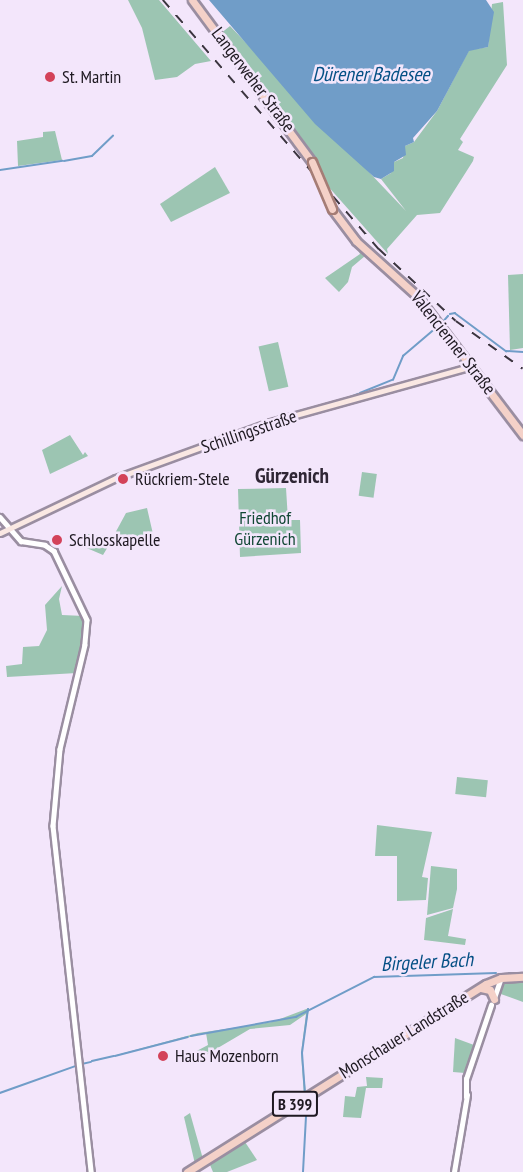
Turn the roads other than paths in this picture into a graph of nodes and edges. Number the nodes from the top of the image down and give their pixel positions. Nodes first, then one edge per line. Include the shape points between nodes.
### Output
1 (192, 0) edge
2 (332, 209) joint
3 (471, 366) junction
4 (523, 435) edge
5 (0, 517) edge
6 (11, 529) junction
7 (0, 533) edge
8 (523, 977) edge
9 (501, 978) junction
10 (481, 988) junction
11 (493, 1002) junction
12 (91, 1172) edge
13 (187, 1172) edge
14 (454, 1172) edge

1 - 2 main road, Langerweher Straße, bridge via 312,162
2 - 3 main road, Valencienner Straße via 350,234 417,296
3 - 4 main road, Valencienner Straße
3 - 6 main road, Schillingsstraße via 267,423 116,478
5 - 6 street
6 - 7 main road, Schillingsstraße
6 - 12 street via 21,540 54,551 82,604 87,637 60,749 53,825
8 - 9 main road, B 399
9 - 10 main road, Monschauer Landstraße / B 399
9 - 11 street
10 - 11 main road via 490,990
10 - 13 main road, Monschauer Landstraße / B 399
11 - 14 street via 466,1085

